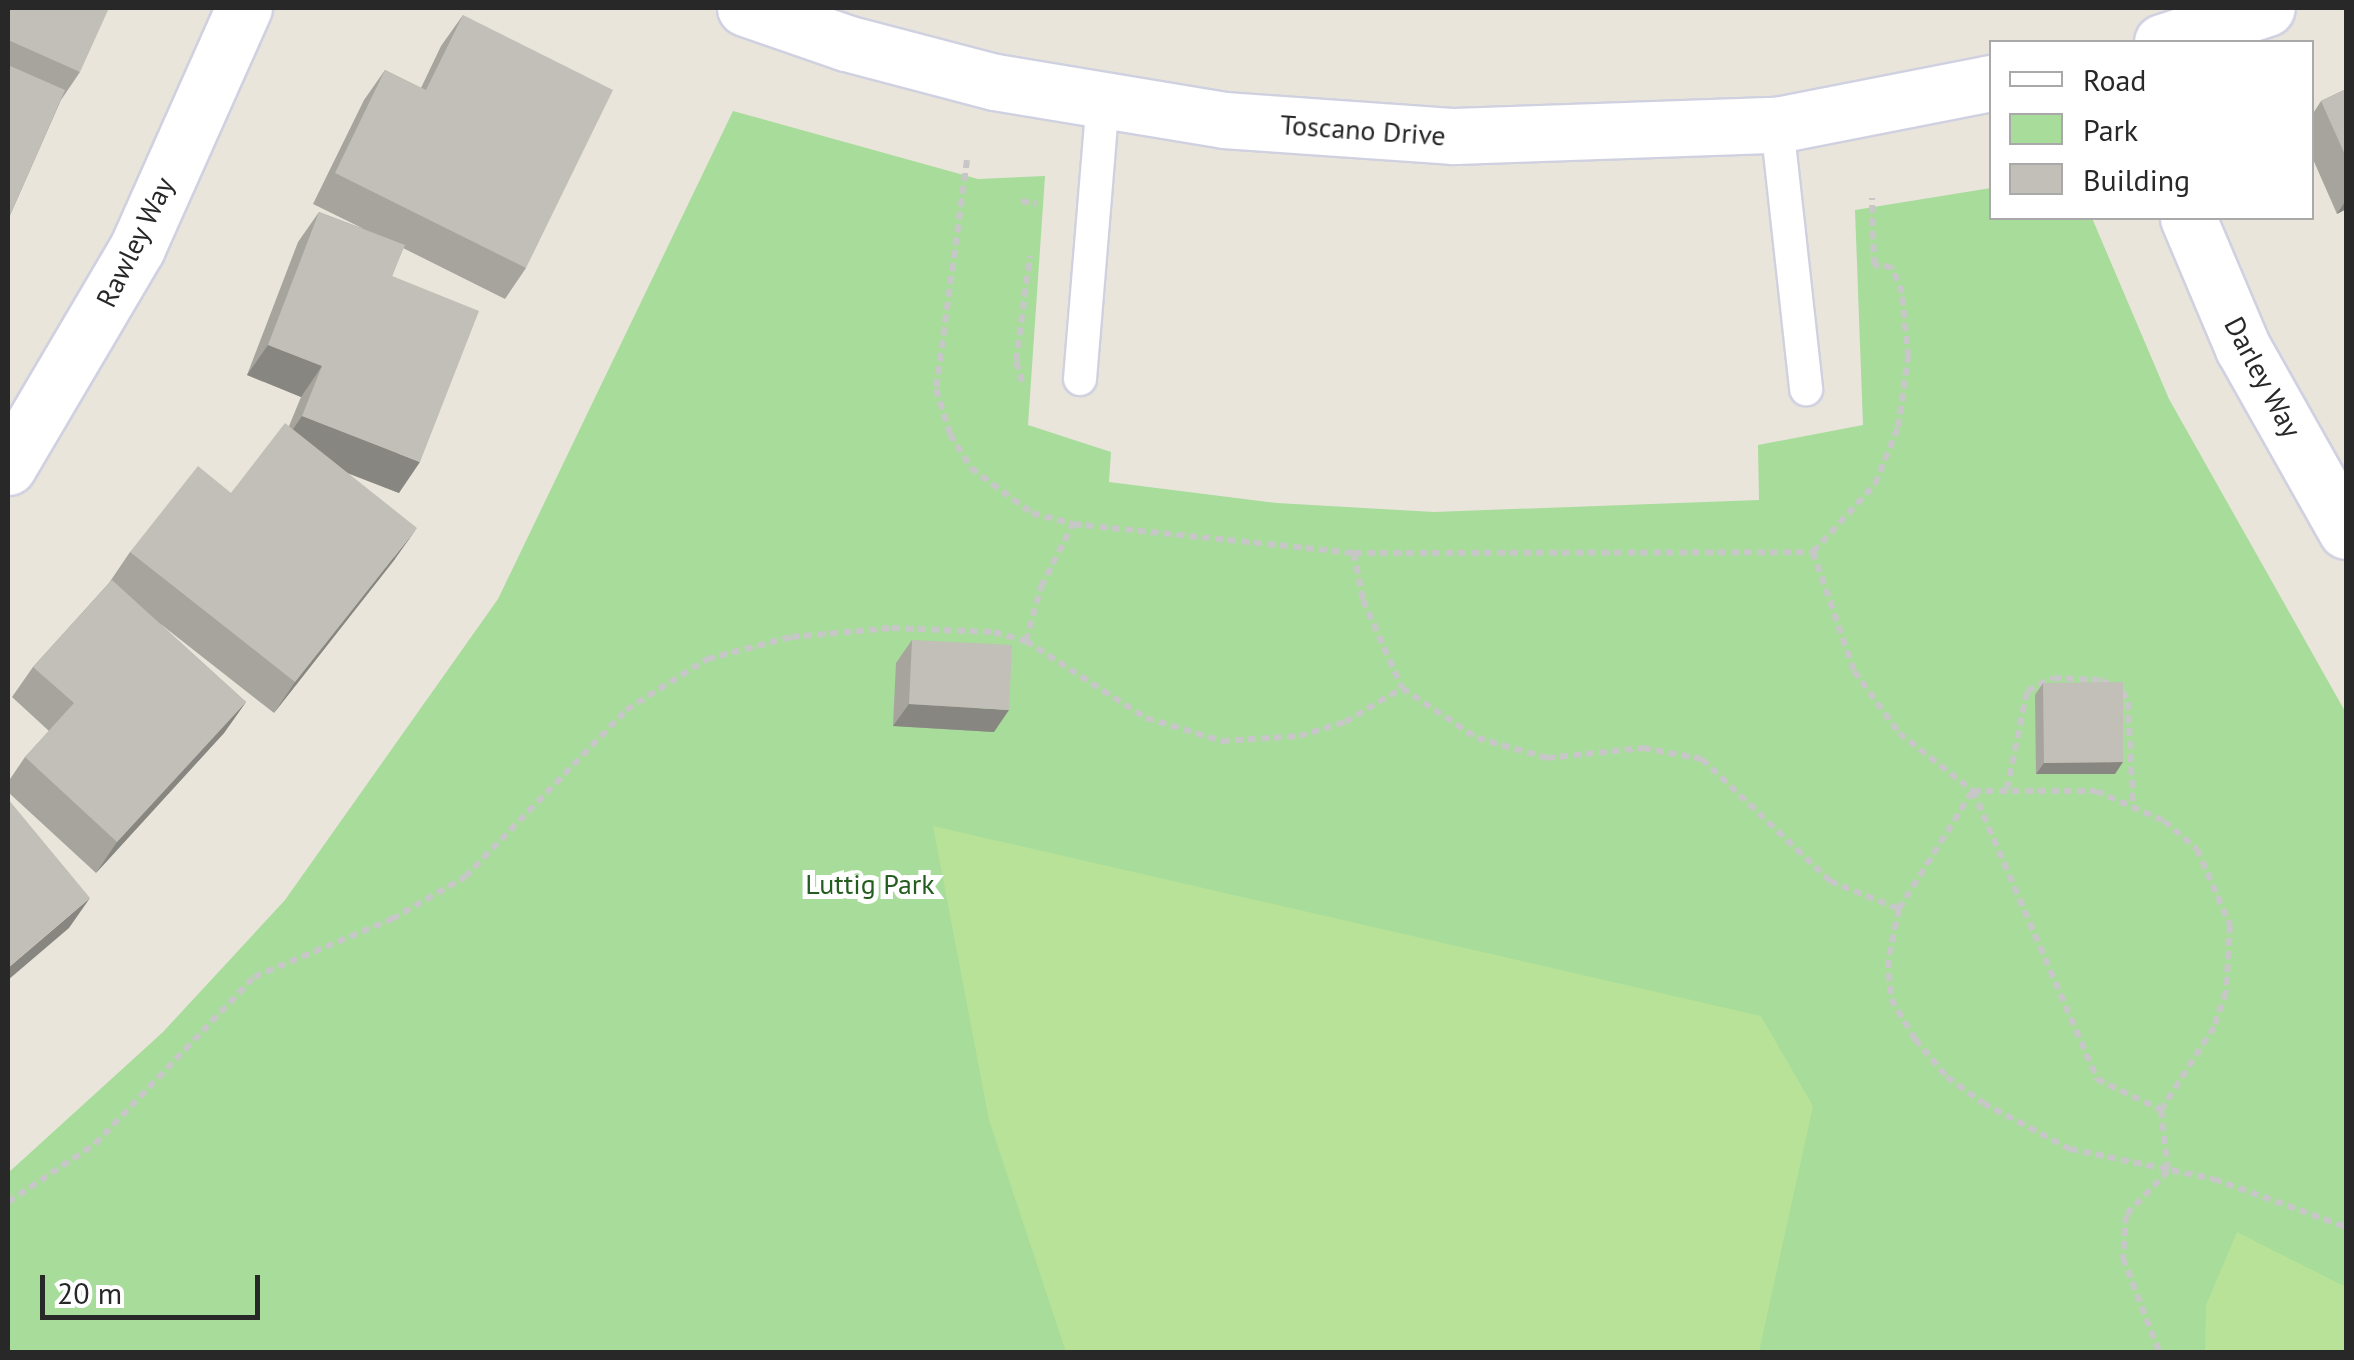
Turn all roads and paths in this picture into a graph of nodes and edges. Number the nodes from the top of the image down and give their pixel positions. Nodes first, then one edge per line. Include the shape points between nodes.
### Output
1 (244, 8) edge
2 (745, 8) edge
3 (2267, 8) edge
4 (2168, 40) edge
5 (1989, 84) edge
6 (1103, 100) junction
7 (1777, 126) junction
8 (966, 160) dead end
9 (1872, 198) dead end
10 (2189, 220) edge
11 (1080, 379) dead end
12 (1806, 388) dead end
13 (8, 466) edge
14 (1072, 524) junction
15 (2346, 532) edge
16 (1813, 552) junction
17 (1354, 554) junction
18 (1026, 641) junction
19 (1402, 688) junction
20 (2007, 789) junction
21 (1972, 791) junction
22 (2134, 804) junction
23 (1900, 909) junction
24 (2162, 1110) junction
25 (2168, 1171) junction
26 (8, 1202) edge
27 (2346, 1228) edge
28 (2159, 1352) edge

1 - 13 street, Rawley Way via 137,248
2 - 6 street, Toscano Drive via 995,82
3 - 4 street
5 - 7 street, Toscano Drive
6 - 7 street, Toscano Drive via 1224,120 1454,136
6 - 11 lane
7 - 12 lane
8 - 14 path via 936,389 950,434 971,468 1032,514
9 - 16 path via 1874,265 1892,267 1902,293 1908,357 1898,427 1876,484
10 - 15 street, Darley Way via 2243,348
14 - 17 path
14 - 18 path via 1040,587
16 - 17 path
16 - 21 path via 1854,671 1899,733
17 - 19 path via 1362,600
18 - 19 path via 1146,718 1222,741 1299,736 1344,722
18 - 26 path via 962,626 858,631 740,648 680,672 626,710 465,876 392,919 254,978 94,1144
19 - 23 path via 1477,738 1522,755 1642,748 1702,759 1830,881
20 - 21 path
20 - 22 path via 2096,791
20 - 22 path via 2027,691 2054,678 2102,680 2128,702
21 - 23 path
21 - 24 path via 2097,1079
22 - 24 path via 2198,849 2230,925 2226,992 2214,1026
23 - 25 path via 1888,960 1891,1000 1947,1077 2070,1150
24 - 25 path
25 - 27 path via 2288,1202
25 - 28 path via 2126,1214 2123,1258

